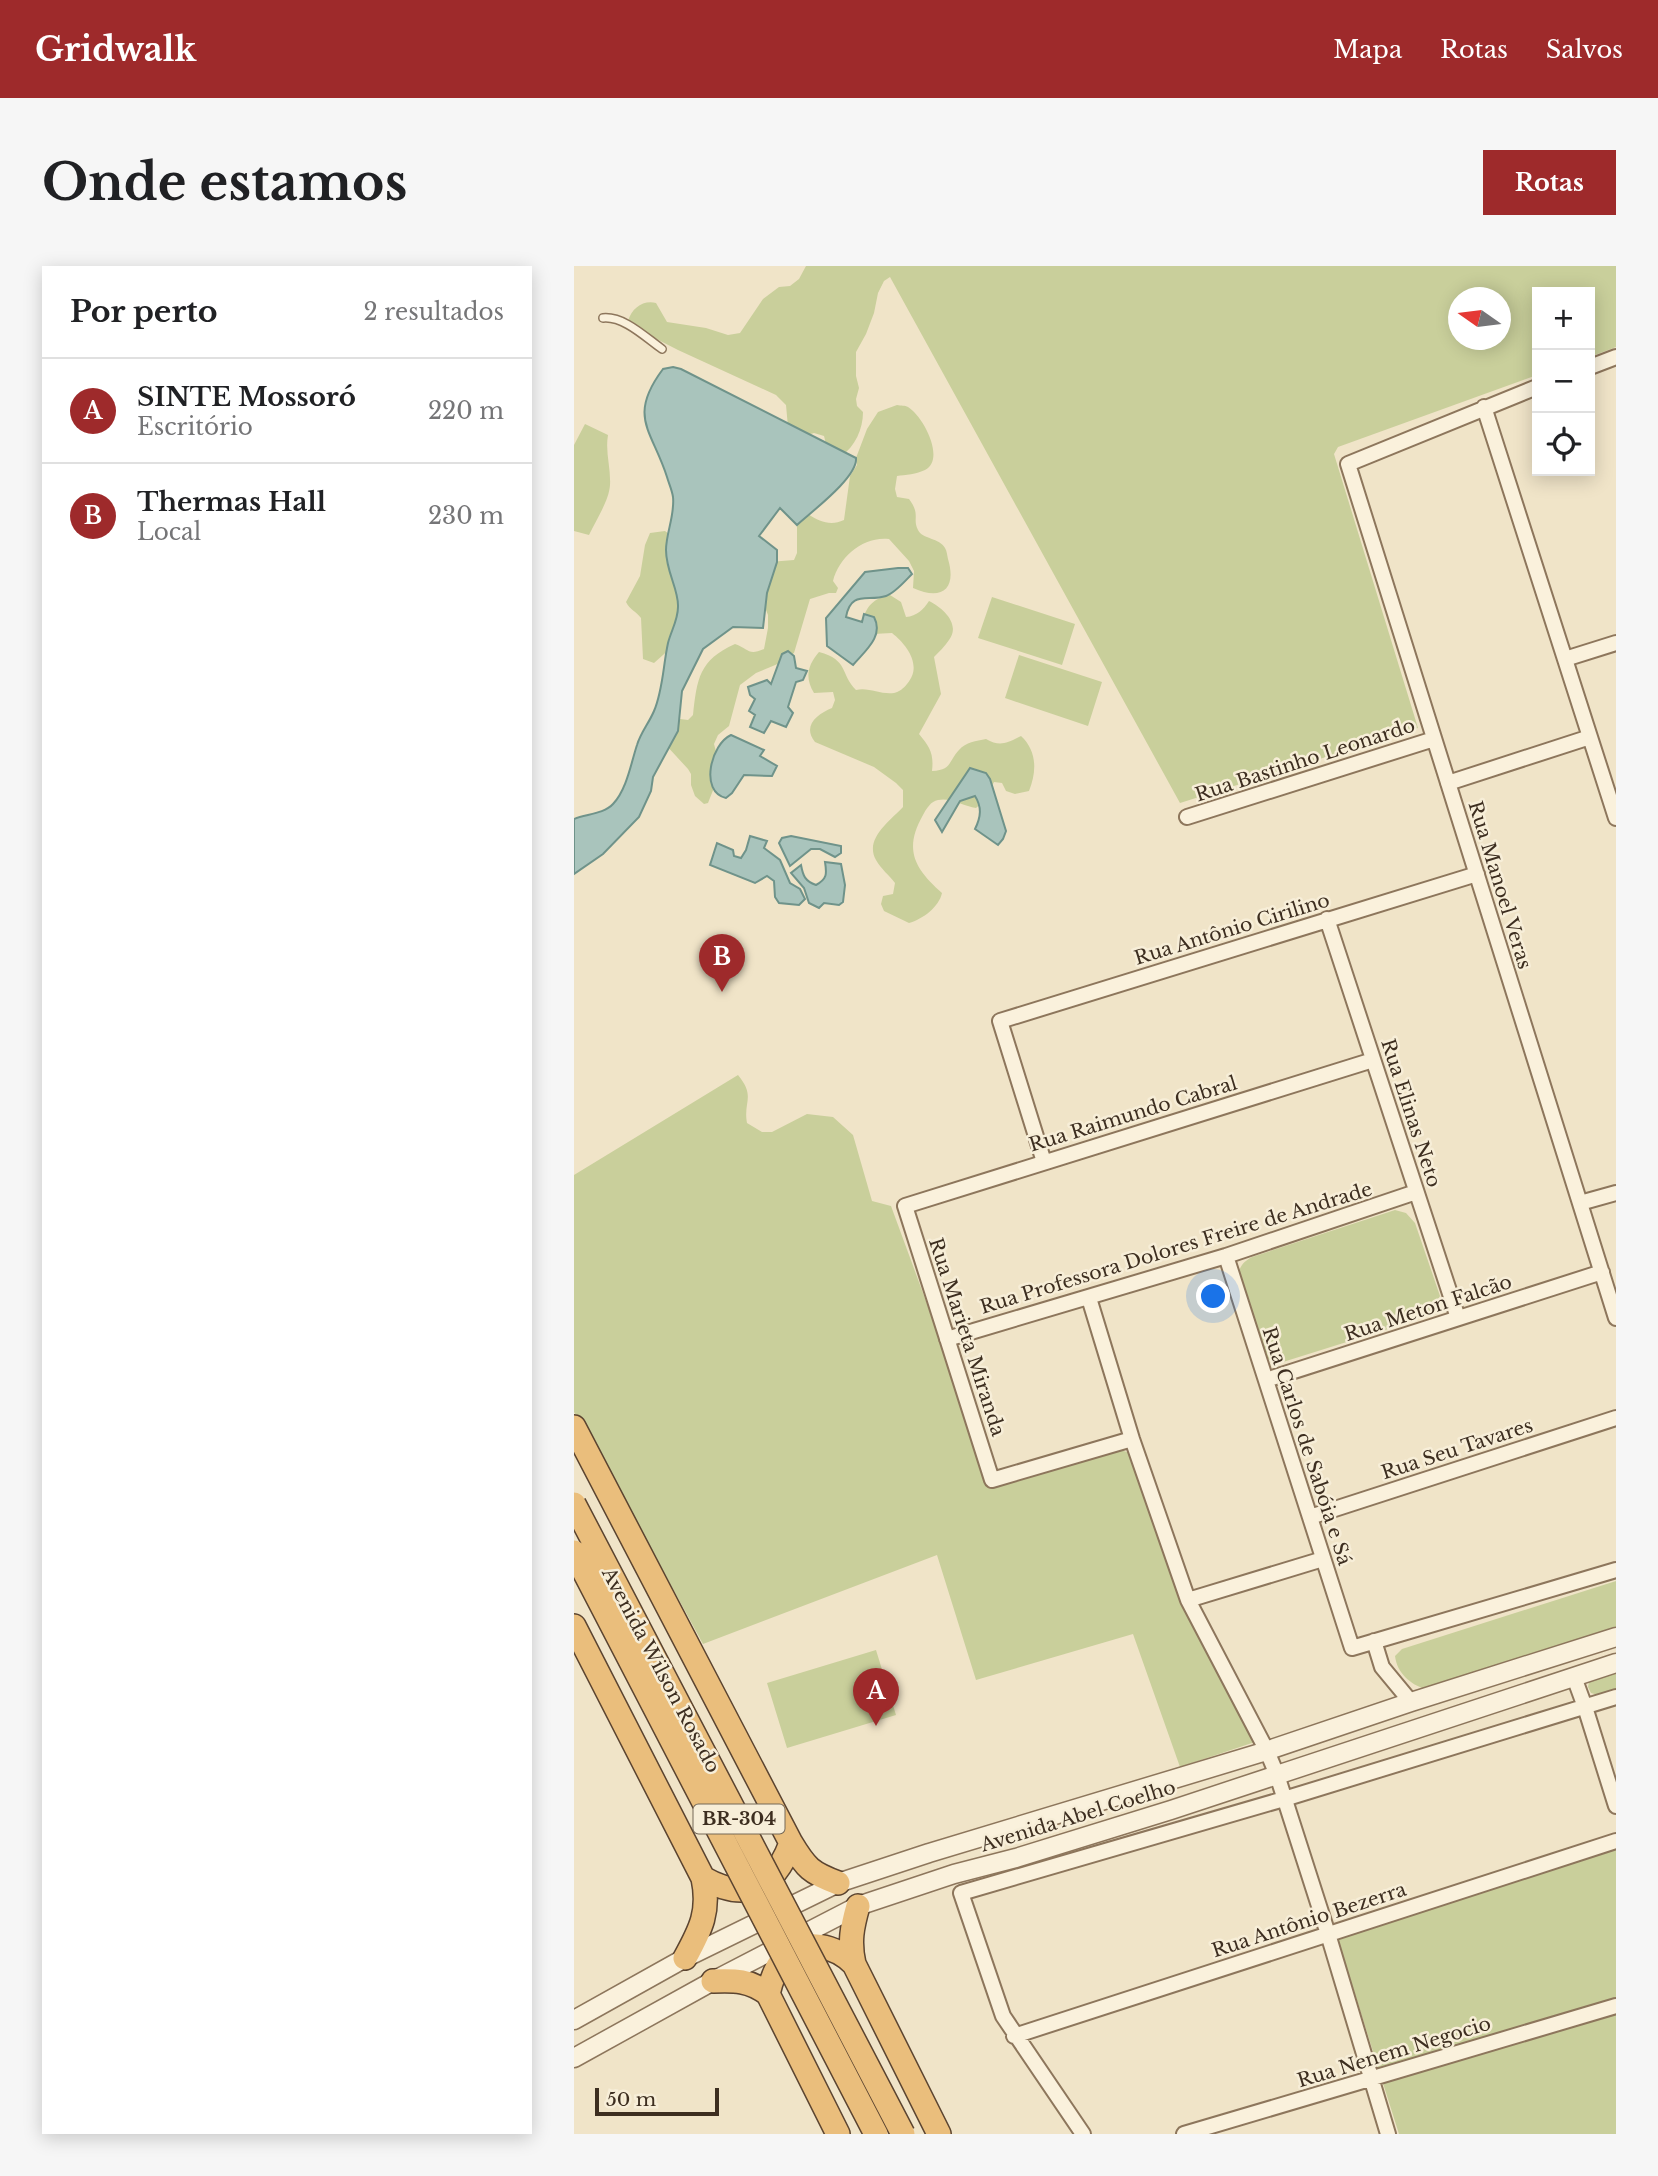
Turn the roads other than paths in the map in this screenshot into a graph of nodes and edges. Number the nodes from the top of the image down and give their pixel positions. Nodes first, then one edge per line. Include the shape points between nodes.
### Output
1 (603, 318) dead end
2 (662, 349) dead end
3 (1616, 357) edge
4 (1595, 365) edge
5 (1532, 389) edge
6 (1485, 407) junction
7 (1616, 643) edge
8 (1565, 659) junction
9 (1590, 737) junction
10 (1434, 739) junction
11 (1448, 783) junction
12 (1187, 817) dead end
13 (1616, 818) edge
14 (1476, 874) junction
15 (1327, 919) junction
16 (1373, 1060) junction
17 (1044, 1162) junction
18 (1416, 1192) junction
19 (1616, 1193) edge
20 (1580, 1203) junction
21 (905, 1206) joint
22 (1226, 1256) junction
23 (1602, 1272) junction
24 (1089, 1298) junction
25 (1458, 1318) junction
26 (1616, 1318) edge
27 (947, 1339) junction
28 (1266, 1380) junction
29 (1616, 1419) edge
30 (574, 1427) edge
31 (1132, 1439) junction
32 (574, 1503) edge
33 (1310, 1517) junction
34 (574, 1552) edge
35 (1323, 1559) junction
36 (1616, 1570) edge
37 (1188, 1600) junction
38 (574, 1626) edge
39 (1616, 1637) edge
40 (1374, 1641) junction
41 (1538, 1662) junction
42 (1616, 1663) edge
43 (1515, 1669) junction
44 (1574, 1677) junction
45 (1543, 1688) junction
46 (1518, 1696) junction
47 (1616, 1697) edge
48 (1411, 1702) junction
49 (1585, 1707) junction
50 (1267, 1751) junction
51 (1277, 1775) junction
52 (1164, 1782) junction
53 (1135, 1791) junction
54 (1284, 1799) junction
55 (1616, 1806) edge
56 (1171, 1810) junction
57 (1139, 1820) junction
58 (1616, 1841) edge
59 (791, 1843) junction
60 (704, 1878) junction
61 (838, 1883) junction
62 (858, 1906) junction
63 (1328, 1934) junction
64 (685, 1958) junction
65 (854, 1964) junction
66 (713, 1981) junction
67 (768, 1994) junction
68 (1616, 2006) edge
69 (595, 2009) junction
70 (574, 2020) edge
71 (612, 2036) junction
72 (1014, 2036) junction
73 (574, 2058) edge
74 (1371, 2078) junction
75 (838, 2134) edge
76 (876, 2134) edge
77 (903, 2134) edge
78 (939, 2134) edge
79 (1083, 2134) edge
80 (1184, 2134) edge
81 (1388, 2134) edge

1 - 2 lane via 611,317 635,329
3 - 4 street
5 - 6 street
6 - 8 street
6 - 10 street, Rua Manoel Veras via 1348,464
7 - 8 street
8 - 9 street
9 - 11 street
9 - 13 street
10 - 11 street, Rua Manoel Veras
10 - 12 street, Rua Bastinho Leonardo
11 - 14 street, Rua Manoel Veras
14 - 15 street, Rua Antônio Cirilino
14 - 20 street, Rua Manoel Veras
15 - 16 street, Rua Elinas Neto
15 - 17 street, Rua Antônio Cirilino via 1000,1021
16 - 17 street, Rua Raimundo Cabral
16 - 18 street, Rua Elinas Neto
17 - 21 street, Rua Raimundo Cabral
18 - 22 street, Rua Professora Dolores Freire de Andrade
18 - 25 street, Rua Elinas Neto
19 - 20 street
20 - 23 street, Rua Manoel Veras
21 - 27 street, Rua Marieta Miranda
22 - 24 street, Rua Professora Dolores Freire de Andrade
22 - 28 street, Rua Carlos de Sabóia e Sá
23 - 25 street, Rua Meton Falcão
23 - 26 street, Rua Manoel Veras
24 - 27 street, Rua Professora Dolores Freire de Andrade
24 - 31 street
25 - 28 street, Rua Meton Falcão
27 - 31 street, Rua Marieta Miranda via 992,1480
28 - 33 street, Rua Carlos de Sabóia e Sá
29 - 33 street, Rua Seu Tavares
30 - 59 highway
31 - 37 street
32 - 77 highway, Avenida Wilson Rosado / BR-304, bridge
33 - 35 street, Rua Carlos de Sabóia e Sá
34 - 76 highway, Avenida Wilson Rosado / BR-304, bridge
35 - 37 street
35 - 40 street, Rua Carlos de Sabóia e Sá via 1352,1648
36 - 40 street
37 - 50 street
38 - 60 highway
39 - 41 street, Avenida Abel Coelho
40 - 48 street via 1382,1667
41 - 43 street, Avenida Abel Coelho
41 - 45 street via 1534,1678
42 - 44 street, Avenida Abel Coelho
43 - 46 street via 1525,1679
43 - 48 street, Avenida Abel Coelho
44 - 45 street, Avenida Abel Coelho
44 - 49 street
45 - 46 street, Avenida Abel Coelho
46 - 51 street, Avenida Abel Coelho
47 - 49 street, Avenida Abel Coelho
48 - 50 street, Avenida Abel Coelho
49 - 54 street, Avenida Abel Coelho
49 - 55 street
50 - 51 street
50 - 52 street, Avenida Abel Coelho
51 - 54 street
51 - 56 street, Avenida Abel Coelho
52 - 53 street, Avenida Abel Coelho
52 - 56 street via 1159,1795
53 - 57 street via 1146,1797 1149,1805
53 - 61 street, Avenida Abel Coelho
54 - 63 street
54 - 72 street, Avenida Abel Coelho via 961,1893
56 - 57 street, Avenida Abel Coelho
57 - 62 street, Avenida Abel Coelho
58 - 63 street, Rua Antônio Bezerra
59 - 60 highway via 778,1872 749,1889 733,1890
59 - 61 highway via 804,1864
60 - 64 highway via 701,1929
61 - 64 street, Avenida Abel Coelho
62 - 65 highway via 850,1933
62 - 66 street, Avenida Abel Coelho
63 - 72 street, Rua Antônio Bezerra
63 - 74 street
64 - 69 street, Avenida Abel Coelho
65 - 67 highway via 834,1949 805,1947 782,1960
65 - 78 highway
66 - 67 highway via 736,1980
66 - 71 street, Avenida Abel Coelho
67 - 75 highway
68 - 74 street, Rua Nenem Negocio
69 - 70 street, Avenida Abel Coelho
69 - 71 street via 598,2029
71 - 73 street, Avenida Abel Coelho
72 - 79 street
74 - 80 street, Rua Nenem Negocio
74 - 81 street

